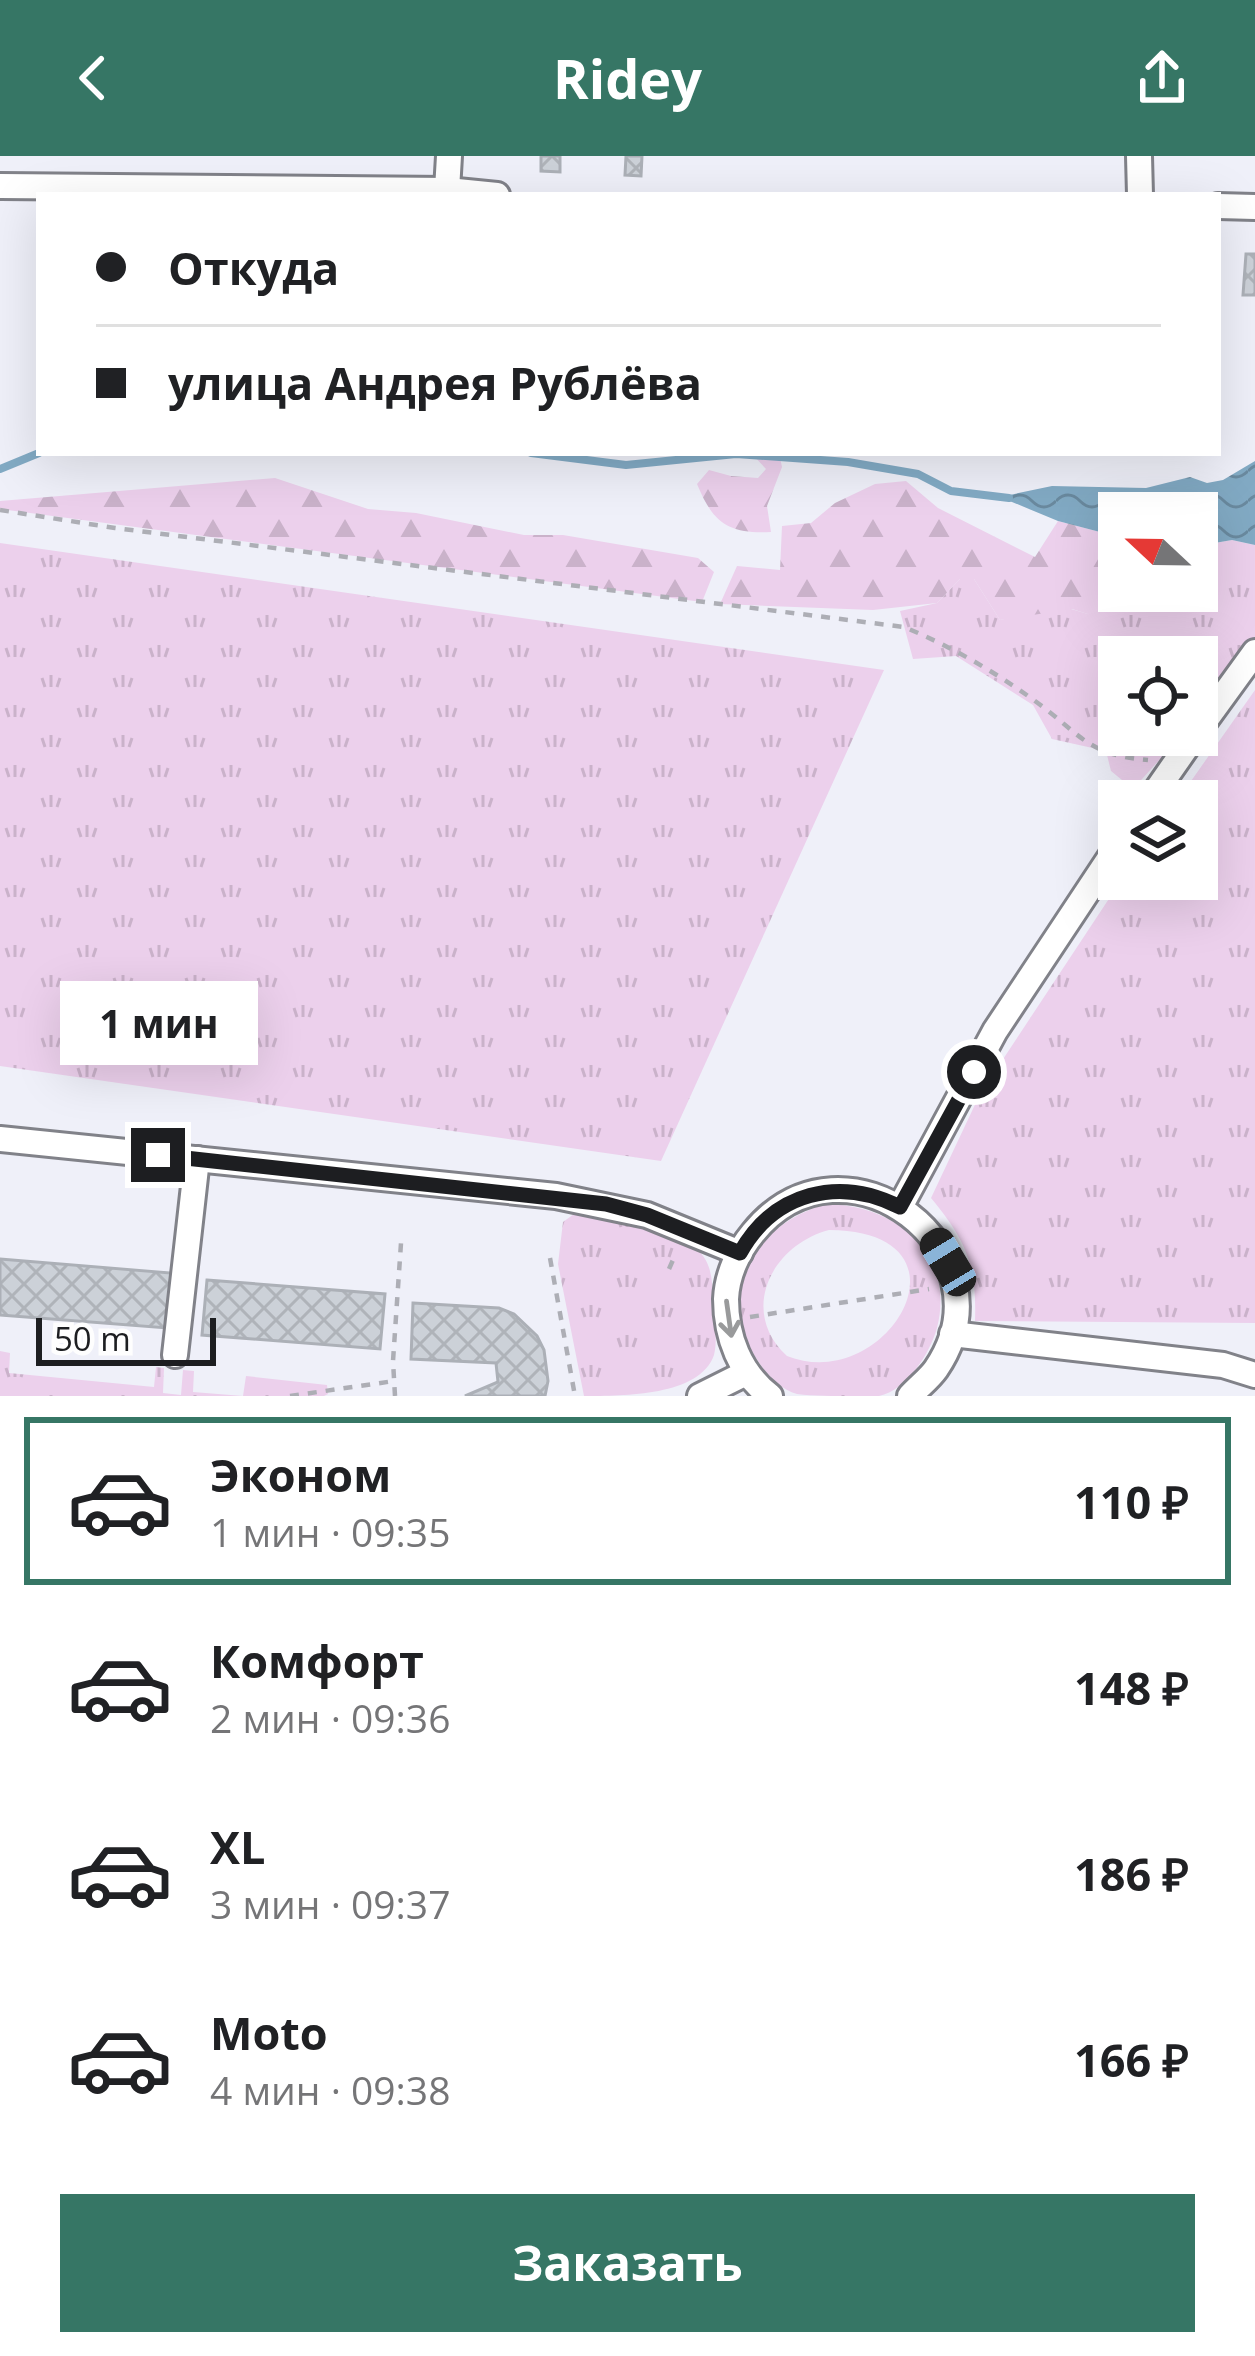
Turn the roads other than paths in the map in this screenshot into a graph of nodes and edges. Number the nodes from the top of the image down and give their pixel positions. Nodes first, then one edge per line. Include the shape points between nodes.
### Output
1 (449, 156) edge
2 (1139, 156) edge
3 (0, 186) edge
4 (447, 190) junction
5 (467, 192) edge
6 (1140, 192) edge
7 (1221, 206) edge
8 (1255, 207) edge
9 (1255, 652) edge
10 (1218, 704) edge
11 (1098, 876) edge
12 (0, 1139) edge
13 (197, 1159) junction
14 (900, 1207) junction
15 (740, 1253) junction
16 (952, 1334) junction
17 (175, 1355) dead end
18 (746, 1373) junction
19 (1255, 1375) edge
20 (767, 1395) edge
21 (700, 1396) edge
22 (910, 1396) edge

1 - 4 street
2 - 6 street
3 - 4 street
4 - 5 street
7 - 8 street
9 - 10 street
11 - 14 street via 995,1031
12 - 13 street
13 - 15 street via 606,1204
13 - 17 street
14 - 15 street via 876,1195 818,1192 765,1218
14 - 16 street via 929,1231 948,1262
15 - 18 street via 726,1293 727,1321
16 - 19 street
16 - 22 street via 936,1369
18 - 20 street
18 - 21 street

